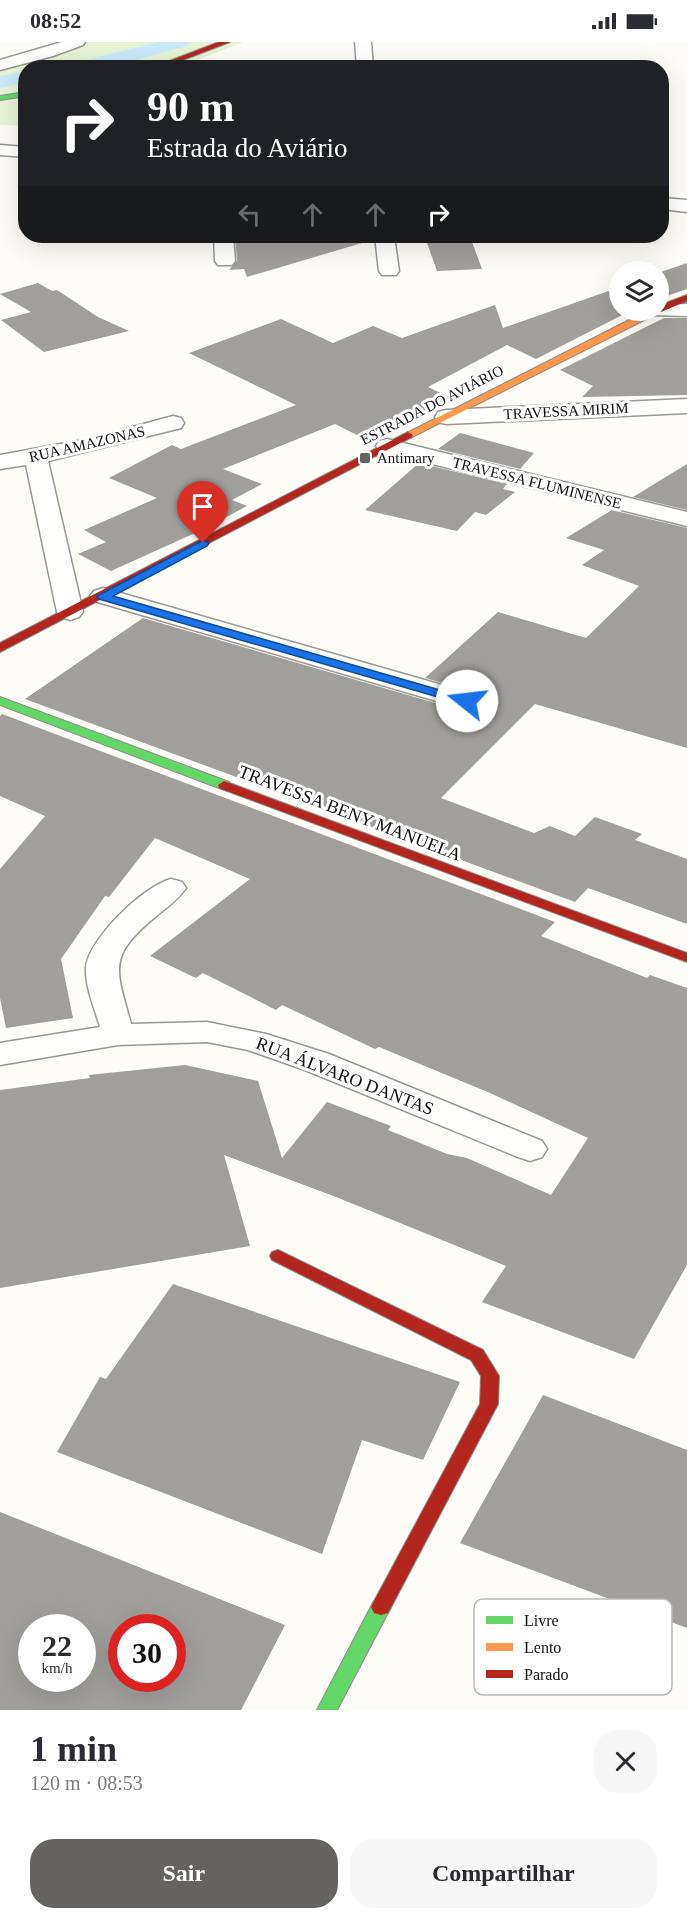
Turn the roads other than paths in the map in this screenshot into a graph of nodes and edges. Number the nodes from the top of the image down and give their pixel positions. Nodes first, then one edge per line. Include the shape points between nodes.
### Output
1 (77, 42) edge
2 (226, 42) edge
3 (363, 42) edge
4 (18, 60) edge
5 (20, 60) edge
6 (176, 60) edge
7 (364, 60) edge
8 (0, 65) edge
9 (18, 95) edge
10 (0, 98) edge
11 (0, 150) edge
12 (18, 151) edge
13 (669, 205) edge
14 (687, 206) edge
15 (224, 243) edge
16 (385, 243) edge
17 (225, 261) dead end
18 (389, 271) dead end
19 (687, 298) edge
20 (669, 306) edge
21 (687, 310) edge
22 (669, 311) edge
23 (637, 321) edge
24 (687, 406) edge
25 (446, 417) junction
26 (174, 423) dead end
27 (387, 446) junction
28 (36, 458) junction
29 (0, 462) edge
30 (687, 519) edge
31 (103, 596) junction
32 (70, 612) junction
33 (0, 648) edge
34 (0, 701) edge
35 (467, 701) dead end
36 (171, 888) dead end
37 (687, 958) edge
38 (118, 1035) junction
39 (0, 1054) edge
40 (530, 1149) dead end
41 (278, 1256) dead end
42 (327, 1710) edge

1 - 5 street
2 - 6 street
3 - 7 street
4 - 8 street
9 - 10 street
11 - 12 street
13 - 14 street
15 - 17 street
16 - 18 street
19 - 20 street, ESTRADA DO AVIÁRIO
21 - 22 street
23 - 25 street, ESTRADA DO AVIÁRIO
24 - 25 street, TRAVESSA MIRIM
25 - 27 street, ESTRADA DO AVIÁRIO
26 - 28 street, RUA AMAZONAS via 112,442
27 - 30 street, TRAVESSA FLUMINENSE
27 - 31 street, ESTRADA DO AVIÁRIO
28 - 29 street, RUA AMAZONAS
28 - 32 street
31 - 32 street, ESTRADA DO AVIÁRIO
31 - 35 street
32 - 33 street, ESTRADA DO AVIÁRIO
34 - 37 street, TRAVESSA BENY MANUELA
36 - 38 street via 118,934 107,951 102,967
38 - 39 street, RUA ÁLVARO DANTAS
38 - 40 street, RUA ÁLVARO DANTAS via 207,1032 254,1041 317,1062
41 - 42 street via 477,1355 490,1376 489,1404

